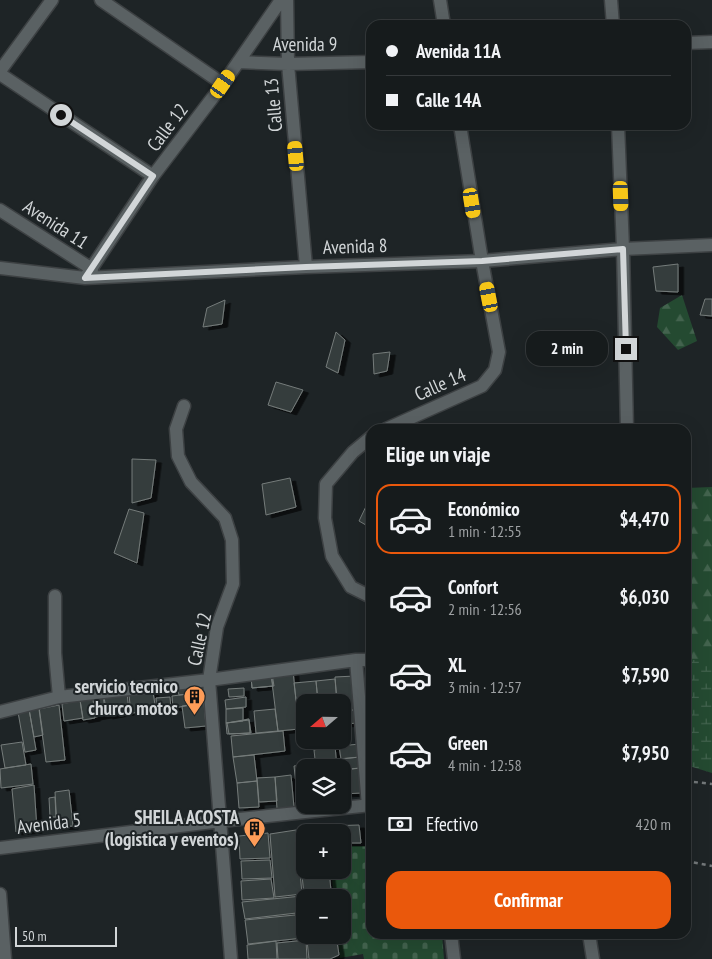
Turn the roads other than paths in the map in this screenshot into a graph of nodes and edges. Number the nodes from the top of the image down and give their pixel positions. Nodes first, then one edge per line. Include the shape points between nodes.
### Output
1 (52, 0) edge
2 (101, 0) edge
3 (281, 0) edge
4 (287, 0) edge
5 (440, 0) edge
6 (611, 0) edge
7 (443, 20) edge
8 (613, 20) edge
9 (712, 42) edge
10 (691, 43) edge
11 (238, 62) junction
12 (366, 62) edge
13 (288, 64) junction
14 (0, 73) edge
15 (223, 84) junction
16 (461, 130) edge
17 (618, 130) edge
18 (153, 176) junction
19 (0, 210) edge
20 (712, 245) edge
21 (623, 249) junction
22 (482, 261) junction
23 (306, 267) junction
24 (0, 268) edge
25 (88, 274) junction
26 (184, 406) dead end
27 (397, 424) edge
28 (627, 424) edge
29 (366, 442) edge
30 (366, 594) edge
31 (55, 596) dead end
32 (356, 660) junction
33 (366, 660) edge
34 (209, 680) junction
35 (59, 697) junction
36 (0, 712) edge
37 (366, 764) edge
38 (366, 805) edge
39 (221, 821) junction
40 (0, 848) edge
41 (0, 894) edge
42 (452, 939) edge
43 (590, 939) edge
44 (5, 959) edge
45 (231, 959) edge
46 (454, 959) edge
47 (593, 959) edge

1 - 14 street
2 - 15 street
3 - 11 street, Calle 12
4 - 13 street, Calle 13
5 - 7 street
6 - 8 street
9 - 10 street
11 - 13 street, Avenida 9
11 - 15 street, Calle 12
12 - 13 street, Avenida 9
13 - 23 street, Calle 13
14 - 18 street
15 - 18 street, Calle 12
16 - 22 street, Calle 14
17 - 21 street
18 - 25 street, Calle 12
19 - 25 street, Avenida 11
20 - 21 street, Avenida 8
21 - 22 street, Avenida 8
21 - 28 street
22 - 23 street, Avenida 8
22 - 27 street, Calle 14 via 499,352 495,370 482,386
23 - 25 street, Avenida 8
24 - 25 street, Avenida 8
26 - 34 street, Calle 12 via 176,430 178,456 191,482 225,518 232,540 233,584 217,626
29 - 30 street via 326,484 324,518 332,556 351,587
31 - 35 street
32 - 33 street
32 - 34 street
32 - 37 street
34 - 35 street
34 - 39 street, Calle 12
35 - 36 street
38 - 39 street, Avenida 5
39 - 40 street, Avenida 5
39 - 45 street, Calle 12
41 - 44 street
42 - 46 street
43 - 47 street

